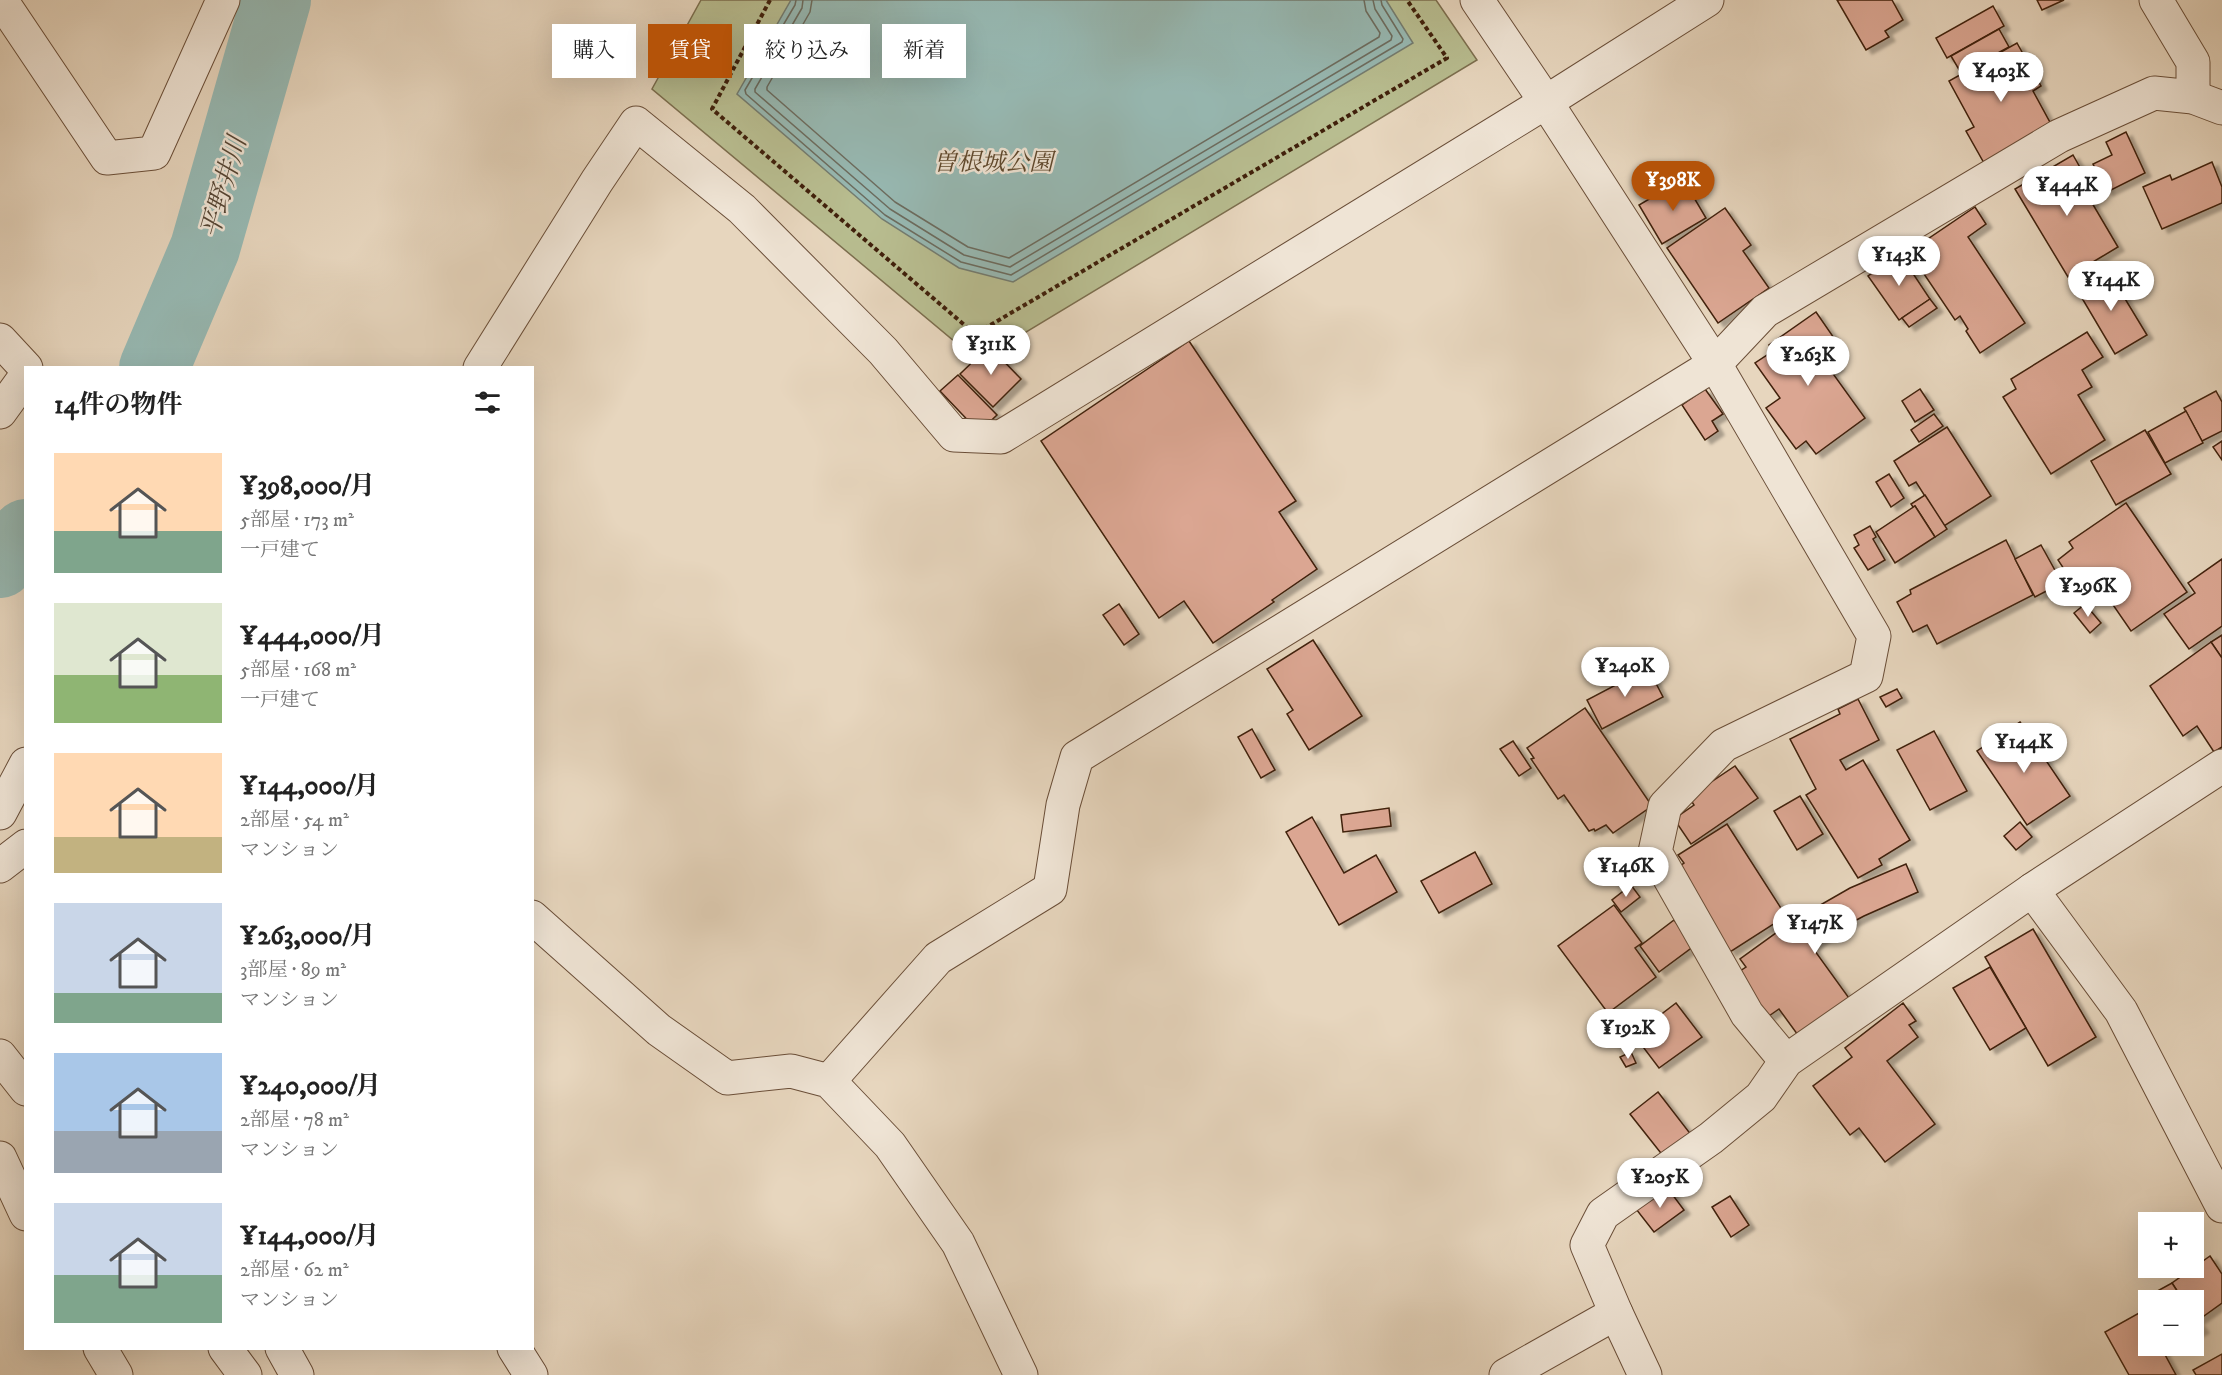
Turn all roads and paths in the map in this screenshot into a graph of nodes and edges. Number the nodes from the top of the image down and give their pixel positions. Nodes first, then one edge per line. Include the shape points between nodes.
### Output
1 (1, 0) edge
2 (223, 0) edge
3 (770, 0) edge
4 (1407, 0) edge
5 (1477, 0) edge
6 (1707, 0) edge
7 (2156, 0) edge
8 (1546, 102) junction
9 (2207, 103) edge
10 (0, 339) edge
11 (1715, 364) junction
12 (24, 366) edge
13 (481, 366) edge
14 (24, 379) edge
15 (0, 412) edge
16 (2222, 766) edge
17 (24, 768) edge
18 (0, 813) edge
19 (24, 848) edge
20 (0, 866) edge
21 (2032, 890) junction
22 (534, 919) edge
23 (0, 1056) edge
24 (1786, 1061) junction
25 (829, 1081) junction
26 (24, 1086) edge
27 (0, 1158) edge
28 (2222, 1206) edge
29 (24, 1210) edge
30 (1616, 1313) junction
31 (101, 1350) edge
32 (226, 1350) edge
33 (283, 1350) edge
34 (515, 1350) edge
35 (116, 1375) edge
36 (245, 1375) edge
37 (297, 1375) edge
38 (531, 1375) edge
39 (1021, 1375) edge
40 (1506, 1375) edge
41 (1645, 1375) edge

1 - 2 street via 107,158 154,153
3 - 4 path via 712,109 975,334 1447,58
5 - 8 street
6 - 8 street
7 - 9 street via 2193,62
8 - 11 street
8 - 13 street via 1001,437 954,435 883,351 742,209 636,123
9 - 11 street via 2154,93 2059,136 1765,311
10 - 12 street
11 - 24 street via 1874,636 1866,676 1724,745 1665,806 1655,852 1747,1014
11 - 25 street via 1077,757 1063,805 1050,889 938,958
14 - 15 street
16 - 21 street
17 - 18 street
19 - 20 street
21 - 24 street
21 - 28 street via 2121,1011
22 - 25 street via 659,1030 727,1078 791,1071
23 - 26 street
24 - 30 street via 1761,1097 1711,1138 1603,1214 1587,1245
25 - 39 street via 890,1145 958,1243
27 - 29 street
30 - 40 street
30 - 41 street
31 - 35 street
32 - 36 street
33 - 37 street
34 - 38 street

